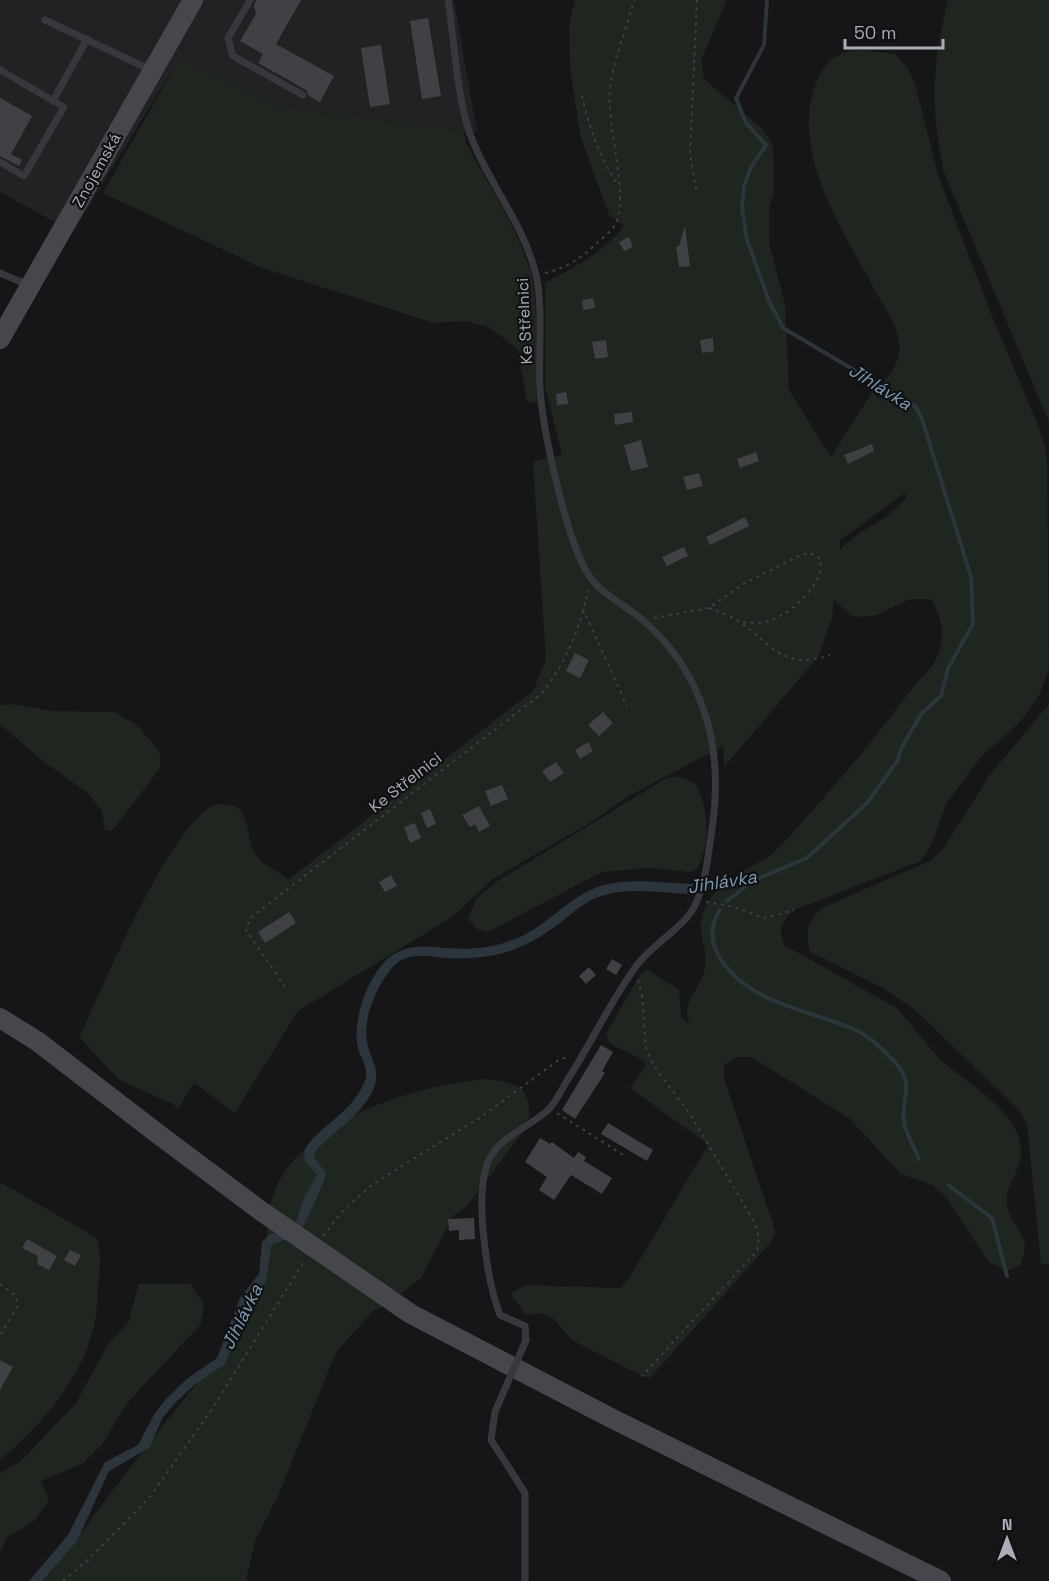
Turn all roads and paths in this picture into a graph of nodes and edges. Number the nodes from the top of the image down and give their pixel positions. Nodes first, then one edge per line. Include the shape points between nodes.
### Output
1 (193, 0) edge
2 (250, 0) edge
3 (448, 0) edge
4 (634, 0) edge
5 (697, 0) edge
6 (45, 20) dead end
7 (87, 39) junction
8 (0, 70) edge
9 (153, 71) junction
10 (303, 95) dead end
11 (582, 96) dead end
12 (53, 101) junction
13 (0, 162) edge
14 (619, 188) junction
15 (697, 195) dead end
16 (0, 273) edge
17 (537, 275) junction
18 (30, 286) junction
19 (0, 339) edge
20 (590, 579) junction
21 (709, 608) junction
22 (583, 609) junction
23 (645, 622) junction
24 (741, 622) junction
25 (830, 656) dead end
26 (627, 706) dead end
27 (698, 899) junction
28 (794, 910) dead end
29 (634, 969) junction
30 (285, 987) dead end
31 (0, 1018) edge
32 (585, 1052) junction
33 (550, 1109) junction
34 (625, 1156) dead end
35 (322, 1238) dead end
36 (308, 1256) dead end
37 (0, 1284) edge
38 (0, 1336) edge
39 (513, 1367) junction
40 (642, 1376) dead end
41 (63, 1581) edge
42 (525, 1581) edge
43 (940, 1581) edge

1 - 9 main road, Znojemská
2 - 10 lane via 228,38 233,56
3 - 17 lane, Ke Střelnici via 468,127
4 - 14 path via 610,86 609,115
5 - 15 path via 690,153
6 - 7 lane
7 - 9 lane
7 - 12 lane
8 - 12 lane
9 - 18 main road, Znojemská
11 - 14 path via 592,135
12 - 13 lane via 64,107 24,176
14 - 17 path via 620,213 615,226 564,269
16 - 18 lane
17 - 20 lane, Ke Střelnici via 540,392 546,431 572,535
18 - 19 main road, Znojemská
20 - 22 path, Ke Střelnici
20 - 23 lane, Ke Střelnici
21 - 23 path via 662,615
21 - 24 path
21 - 24 path via 766,571 803,554 814,554 820,559 821,572 811,589 788,611 759,624
22 - 26 path
22 - 30 path, Ke Střelnici via 554,679 540,695 250,918 246,930
23 - 27 lane, Ke Střelnici via 679,659 696,686 705,712 712,749 713,817
24 - 25 path via 779,654 804,659
27 - 28 path via 735,907 753,917
27 - 29 lane via 689,915
29 - 32 lane
29 - 40 path via 642,996 646,1048 654,1066 690,1114 755,1223 759,1237 757,1251
31 - 39 main road, bridge via 54,1053 261,1211 411,1314
32 - 33 lane
32 - 35 path via 560,1059 481,1117 373,1184 342,1212
33 - 34 path
33 - 39 lane, bridge via 513,1133 493,1152 486,1167 483,1189 493,1297 500,1315 525,1326 526,1340
36 - 41 path via 216,1402 150,1497
37 - 38 path via 15,1295 18,1305
39 - 42 lane, bridge via 495,1412 491,1440 525,1493
39 - 43 main road

